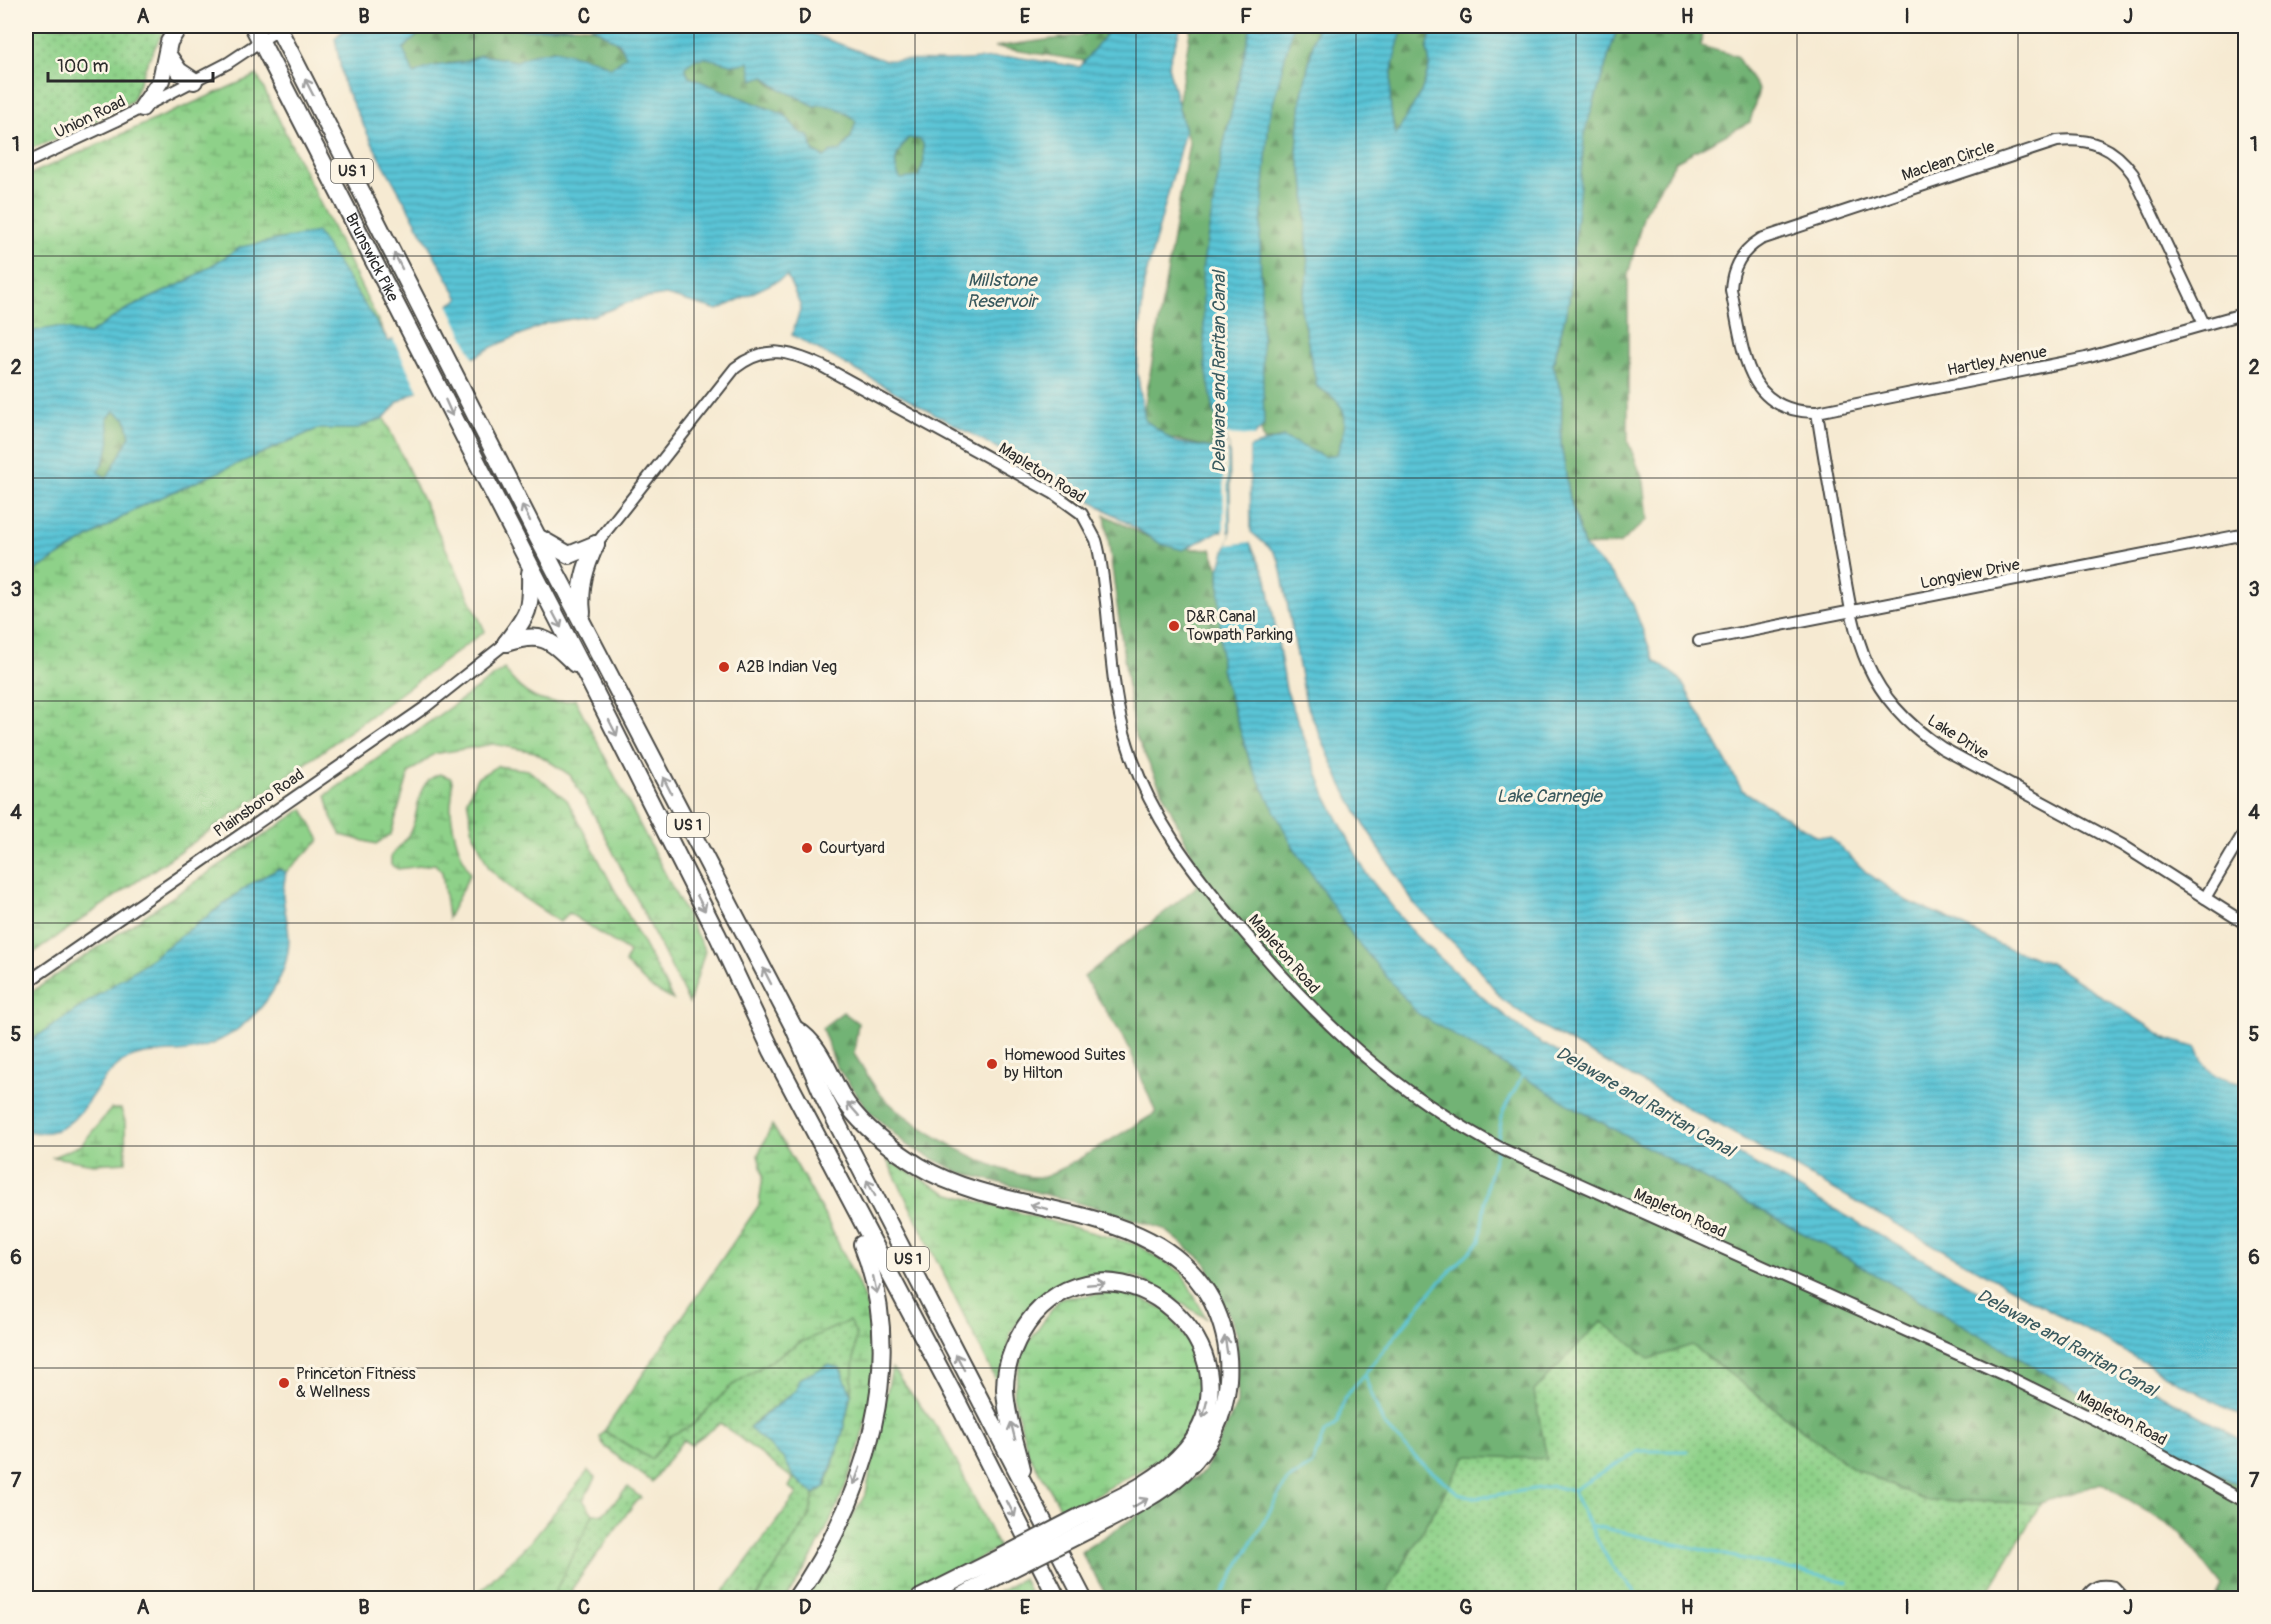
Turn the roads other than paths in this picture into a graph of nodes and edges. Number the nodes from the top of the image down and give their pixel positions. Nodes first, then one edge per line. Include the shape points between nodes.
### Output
1 (179, 26) edge
2 (253, 26) edge
3 (280, 27) edge
4 (261, 42) junction
5 (168, 55) junction
6 (194, 81) junction
7 (142, 108) junction
8 (26, 163) edge
9 (2246, 312) edge
10 (2204, 324) junction
11 (1757, 387) joint
12 (1817, 412) junction
13 (2246, 534) edge
14 (538, 538) junction
15 (596, 544) junction
16 (530, 569) junction
17 (1850, 612) junction
18 (583, 620) junction
19 (1699, 641) dead end
20 (506, 643) junction
21 (587, 676) junction
22 (2246, 829) edge
23 (2205, 898) junction
24 (2246, 924) edge
25 (26, 983) edge
26 (794, 1028) junction
27 (853, 1209) junction
28 (1027, 1488) junction
29 (2246, 1502) edge
30 (1084, 1523) junction
31 (998, 1567) junction
32 (1047, 1580) junction
33 (980, 1584) junction
34 (796, 1599) edge
35 (920, 1599) edge
36 (946, 1599) edge
37 (959, 1599) edge
38 (1050, 1599) edge
39 (1057, 1599) edge
40 (1083, 1599) edge
41 (2086, 1599) edge
42 (2124, 1599) edge

1 - 5 highway via 171,37
2 - 4 highway, Brunswick Pike / US 1
3 - 4 street, Union Road
14 -> 3 highway, Brunswick Pike / US 1
4 - 6 street, Union Road
4 -> 16 highway, Brunswick Pike / US 1
5 - 6 highway via 179,71
5 - 7 highway via 161,80
6 - 7 street, Union Road
7 - 8 street, Union Road
9 - 10 street, Hartley Avenue
10 - 11 street, Maclean Circle via 2125,163 2090,141 2057,141 1751,245 1735,266 1731,290 1749,373
10 - 12 street, Hartley Avenue via 2086,358
11 - 12 street, Hartley Avenue via 1790,410
12 - 17 street, Lake Drive
13 - 17 street, Longview Drive
14 - 15 highway via 569,555
14 - 18 highway, US 1
15 - 18 highway via 582,578
15 - 29 street, Mapleton Road via 735,368 766,353 792,354 822,366 1069,503 1082,514 1099,549 1117,698 1128,746 1151,804 1180,855 1281,976 1335,1032 1393,1080 1484,1140 2011,1378
16 - 20 highway via 528,614
16 -> 21 highway, US 1
17 - 19 street, Longview Drive
17 - 23 street, Lake Drive via 1857,642 1877,685 1922,735 2122,845
26 -> 18 highway, US 1
20 - 21 highway via 536,636 548,640
20 - 25 street, Plainsboro Road via 424,708
21 -> 27 highway, US 1
22 - 23 street
23 - 24 street, Lake Drive
28 -> 26 highway, US 1 via 825,1100
30 -> 26 highway via 1135,1507 1179,1478 1211,1440 1224,1407 1228,1361 1217,1312 1202,1284 1178,1258 1149,1238 969,1189 897,1152 848,1104 810,1039
27 -> 32 highway, US 1 via 957,1401
27 -> 34 highway via 855,1227 877,1289 882,1355 879,1387 864,1457 850,1497 824,1553
28 -> 30 highway via 1006,1406 1005,1387 1012,1350 1028,1322 1052,1300 1079,1286 1119,1284 1153,1295 1175,1311 1199,1341 1209,1381 1204,1415 1188,1447 1168,1468
28 - 40 highway, US 1
30 - 31 highway, bridge
31 - 33 highway
31 - 35 highway
32 - 38 highway
32 - 39 highway, US 1
33 - 36 highway
33 - 37 highway
41 - 42 street via 2100,1585 2114,1587

